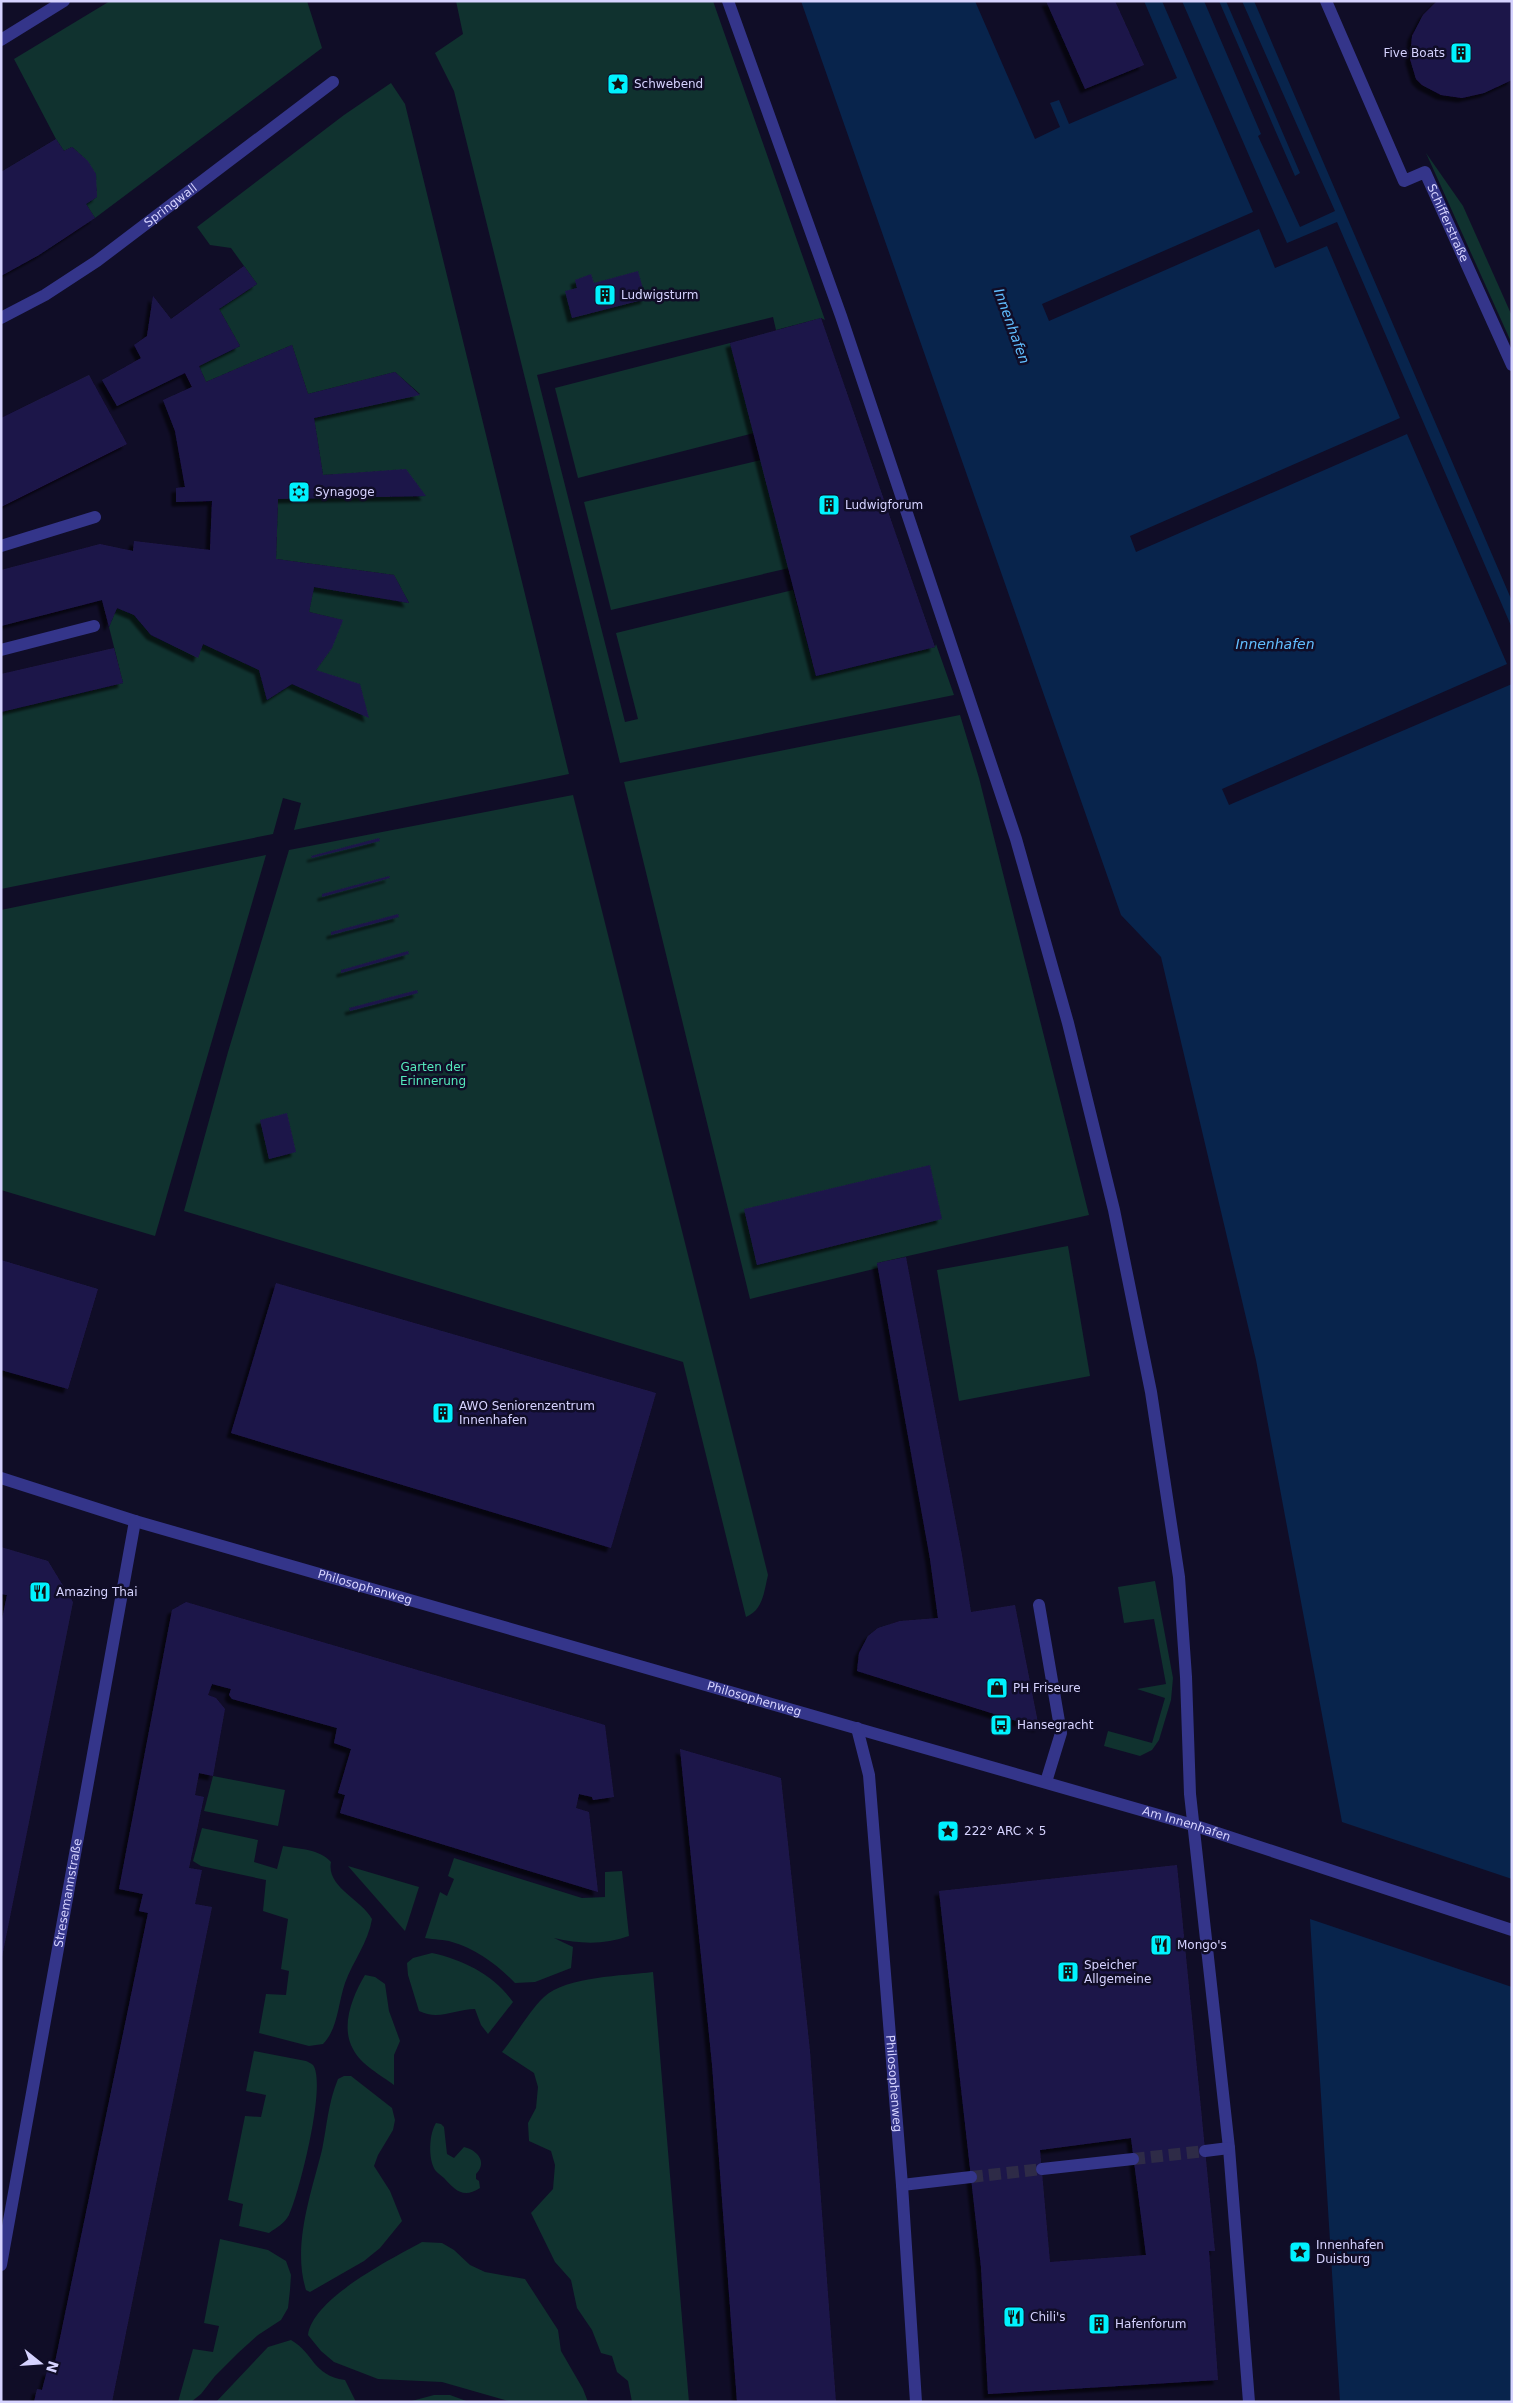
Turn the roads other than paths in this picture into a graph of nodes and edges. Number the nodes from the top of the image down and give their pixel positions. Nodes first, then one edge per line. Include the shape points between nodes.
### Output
1 (64, 1) edge
2 (728, 1) edge
3 (1326, 1) edge
4 (1, 40) edge
5 (333, 82) dead end
6 (1, 318) edge
7 (1512, 365) edge
8 (95, 517) dead end
9 (1, 546) edge
10 (94, 626) dead end
11 (1, 650) edge
12 (1, 1478) edge
13 (135, 1521) junction
14 (1039, 1605) dead end
15 (857, 1728) junction
16 (1046, 1782) junction
17 (1193, 1825) junction
18 (1512, 1930) edge
19 (1229, 2148) junction
20 (1205, 2151) tunnel mouth
21 (1133, 2159) tunnel mouth
22 (1042, 2169) tunnel mouth
23 (971, 2177) tunnel mouth
24 (902, 2185) junction
25 (1, 2265) edge
26 (916, 2402) edge
27 (1249, 2402) edge

1 - 4 street
2 - 17 street via 841,316 972,703 1016,839 1068,1023 1114,1210 1151,1392 1179,1577
3 - 7 street, Schifferstraße via 1404,181 1425,172
5 - 6 street, Springwall via 97,261 45,295
8 - 9 street
10 - 11 street
12 - 13 street, Philosophenweg
13 - 15 street, Philosophenweg
13 - 25 street, Stresemannstraße
14 - 16 street via 1062,1733
15 - 16 street, Am Innenhafen
15 - 24 street, Philosophenweg via 869,1775
16 - 17 street, Am Innenhafen
17 - 18 street, Am Innenhafen
17 - 19 street
19 - 20 street
19 - 27 street
21 - 22 street
23 - 24 street
24 - 26 street, Philosophenweg

